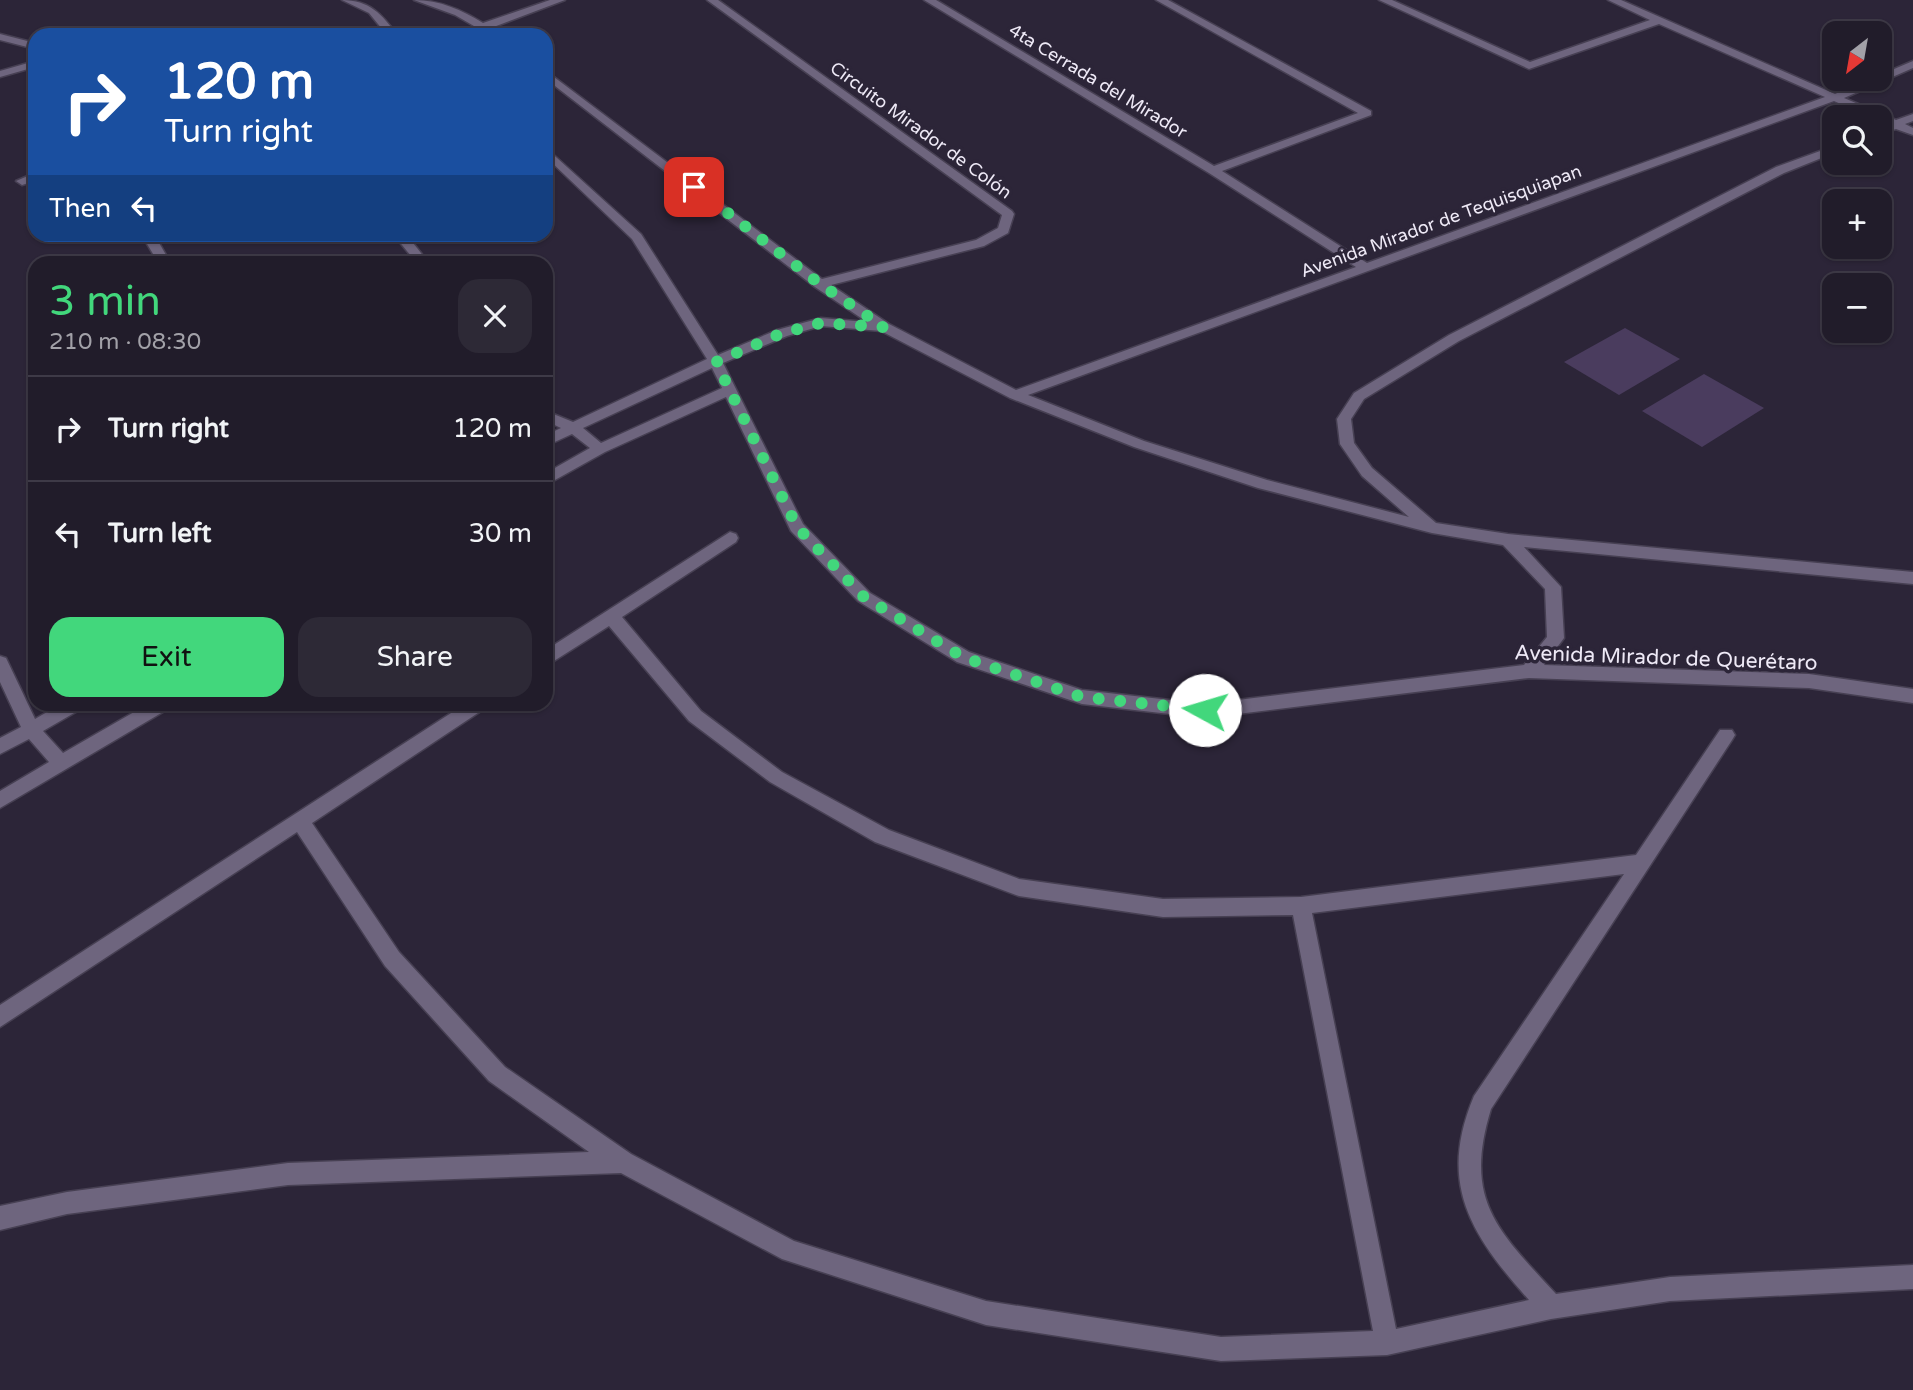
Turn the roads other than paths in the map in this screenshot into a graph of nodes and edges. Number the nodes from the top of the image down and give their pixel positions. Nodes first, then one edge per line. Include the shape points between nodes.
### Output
1 (347, 0) edge
2 (419, 0) edge
3 (560, 0) edge
4 (712, 0) edge
5 (929, 0) edge
6 (1161, 0) edge
7 (1384, 0) edge
8 (1613, 0) edge
9 (1661, 20) junction
10 (483, 27) junction
11 (386, 28) edge
12 (480, 28) edge
13 (0, 37) edge
14 (28, 44) edge
15 (1913, 64) edge
16 (28, 66) edge
17 (2, 72) edge
18 (1892, 73) edge
19 (553, 80) edge
20 (1850, 91) edge
21 (1836, 97) junction
22 (1913, 117) edge
23 (1896, 124) junction
24 (1892, 126) edge
25 (1913, 132) edge
26 (1822, 154) edge
27 (553, 157) edge
28 (1213, 170) junction
29 (406, 242) edge
30 (417, 256) edge
31 (1368, 269) junction
32 (820, 284) junction
33 (884, 327) junction
34 (716, 362) junction
35 (730, 390) junction
36 (1015, 396) junction
37 (553, 419) edge
38 (572, 427) junction
39 (553, 437) edge
40 (600, 449) junction
41 (553, 476) edge
42 (1432, 528) junction
43 (730, 538) dead end
44 (1508, 540) junction
45 (1913, 578) edge
46 (611, 616) junction
47 (553, 654) edge
48 (0, 663) edge
49 (1529, 671) junction
50 (1913, 696) edge
51 (63, 711) edge
52 (150, 711) edge
53 (467, 711) edge
54 (31, 730) junction
55 (1726, 735) dead end
56 (0, 747) edge
57 (62, 764) junction
58 (0, 800) edge
59 (300, 821) junction
60 (1641, 863) junction
61 (1301, 906) junction
62 (0, 1017) edge
63 (623, 1162) junction
64 (0, 1218) edge
65 (1913, 1277) edge
66 (1550, 1307) junction
67 (1387, 1343) junction

1 - 11 street via 373,11
2 - 10 street via 459,13
3 - 10 street
4 - 32 street, Circuito Mirador de Colón via 1007,214 1004,230 980,243
5 - 28 street, 4ta Cerrada del Mirador
6 - 28 street via 1367,113
7 - 9 street via 1529,66
8 - 9 street
9 - 21 street
10 - 12 street
13 - 14 street
15 - 18 street, Avenida Mirador de Tequisquiapan
16 - 17 street
19 - 32 street
20 - 21 street, Avenida Mirador de Tequisquiapan
21 - 23 street
21 - 31 street, Avenida Mirador de Tequisquiapan
22 - 23 street
23 - 24 street
23 - 25 street
26 - 42 street via 1780,170 1466,332 1359,396 1344,419 1347,444 1367,472
27 - 34 street, Avenida Mirador de Querétaro via 637,237
28 - 31 street, 4ta Cerrada del Mirador
29 - 30 street
31 - 36 street, Avenida Mirador de Tequisquiapan
32 - 33 street
33 - 34 street via 821,323 782,333
33 - 36 street
34 - 35 street, Avenida Mirador de Querétaro
34 - 38 street
35 - 40 street
35 - 49 street, Avenida Mirador de Querétaro via 797,527 864,597 963,657 1082,697 1205,710
36 - 42 street via 1139,444 1263,484
37 - 38 street
38 - 39 street
38 - 40 street
40 - 41 street
42 - 44 street
43 - 46 street
44 - 45 street
44 - 49 street via 1553,587 1556,638
46 - 47 street
46 - 61 street via 695,716 776,777 882,836 1019,887 1163,908
48 - 54 street
49 - 50 street, Avenida Mirador de Querétaro via 1809,681
51 - 54 street
52 - 57 street
53 - 59 street
54 - 56 street
54 - 57 street
55 - 60 street
57 - 58 street
59 - 62 street
59 - 63 street via 391,959 497,1074
60 - 61 street
60 - 66 street via 1482,1104 1470,1136 1466,1167 1474,1206 1494,1243
61 - 67 street
63 - 64 street via 288,1174 66,1203
63 - 67 street via 790,1251 986,1313 1221,1349
65 - 66 street via 1670,1289
66 - 67 street

